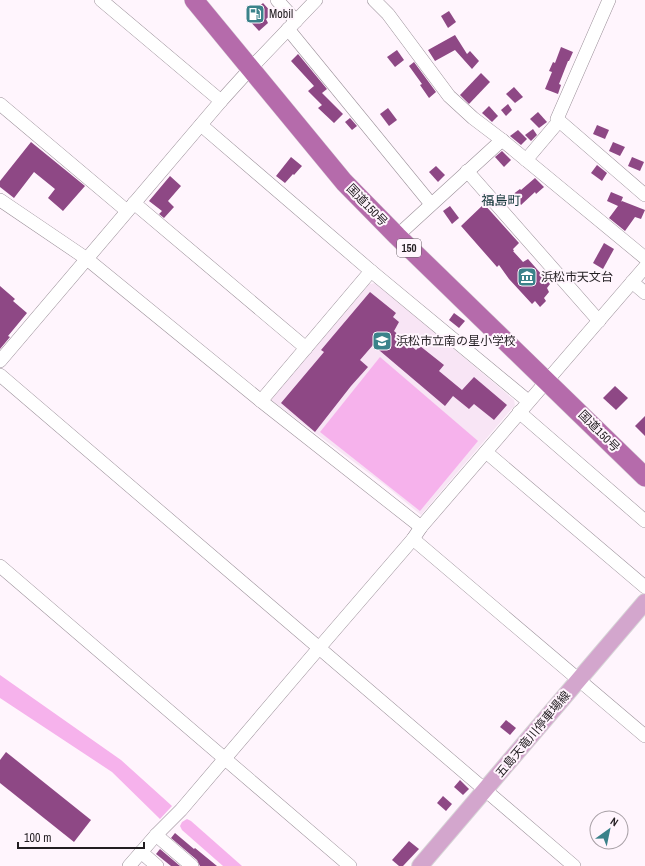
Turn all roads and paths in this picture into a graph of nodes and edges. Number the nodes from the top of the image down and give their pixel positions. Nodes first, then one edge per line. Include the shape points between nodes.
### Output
1 (101, 0) edge
2 (194, 0) edge
3 (277, 0) edge
4 (316, 0) edge
5 (374, 0) edge
6 (609, 0) edge
7 (292, 25) junction
8 (250, 69) junction
9 (222, 101) junction
10 (0, 104) edge
11 (559, 121) junction
12 (201, 125) junction
13 (502, 140) junction
14 (526, 160) junction
15 (468, 171) junction
16 (645, 195) edge
17 (0, 200) edge
18 (431, 204) junction
19 (130, 207) junction
20 (396, 236) junction
21 (645, 258) edge
22 (87, 259) junction
23 (645, 268) edge
24 (371, 271) junction
25 (632, 282) junction
26 (645, 293) edge
27 (599, 322) junction
28 (306, 348) junction
29 (0, 361) edge
30 (0, 375) edge
31 (547, 381) junction
32 (260, 401) junction
33 (528, 402) junction
34 (519, 412) junction
35 (486, 452) junction
36 (645, 477) edge
37 (645, 521) edge
38 (421, 527) junction
39 (413, 539) junction
40 (0, 566) edge
41 (645, 587) edge
42 (645, 602) edge
43 (319, 648) junction
44 (579, 680) junction
45 (645, 736) edge
46 (225, 758) junction
47 (485, 790) junction
48 (156, 835) junction
49 (141, 852) junction
50 (129, 866) edge
51 (157, 866) edge
52 (192, 866) edge
53 (350, 866) edge
54 (420, 866) edge
55 (574, 866) edge

1 - 9 street
2 - 8 highway, 国道150号 / 150
3 - 7 street
4 - 7 street
5 - 13 street via 388,14 449,96
6 - 11 street via 557,119
7 - 8 street
7 - 18 street
8 - 9 street
8 - 20 highway, 国道150号 / 150 via 344,182
9 - 12 street
10 - 19 street
11 - 14 street
11 - 16 street
12 - 19 street
12 - 24 street
13 - 14 street
13 - 15 street
14 - 21 street
15 - 18 street
15 - 27 street
17 - 22 street
18 - 20 street
19 - 22 street
19 - 28 street
20 - 31 highway, 国道150号 / 150
22 - 29 street
22 - 32 street
23 - 25 street
24 - 28 street
24 - 33 street
25 - 26 street
25 - 27 street
27 - 31 street
28 - 32 street
30 - 43 street
31 - 33 street
31 - 36 highway, 国道150号 / 150
32 - 38 street
33 - 34 street
34 - 35 street
34 - 37 street
35 - 38 street
35 - 41 street
38 - 39 street
39 - 43 street
39 - 44 street
40 - 46 street
42 - 44 main road, 五島天竜川停車場線
43 - 46 street
43 - 47 street
44 - 45 street
44 - 47 main road, 五島天竜川停車場線
46 - 48 street
46 - 53 street
47 - 54 main road, 五島天竜川停車場線
47 - 55 street
48 - 49 street
48 - 52 street
49 - 50 street
49 - 51 street

